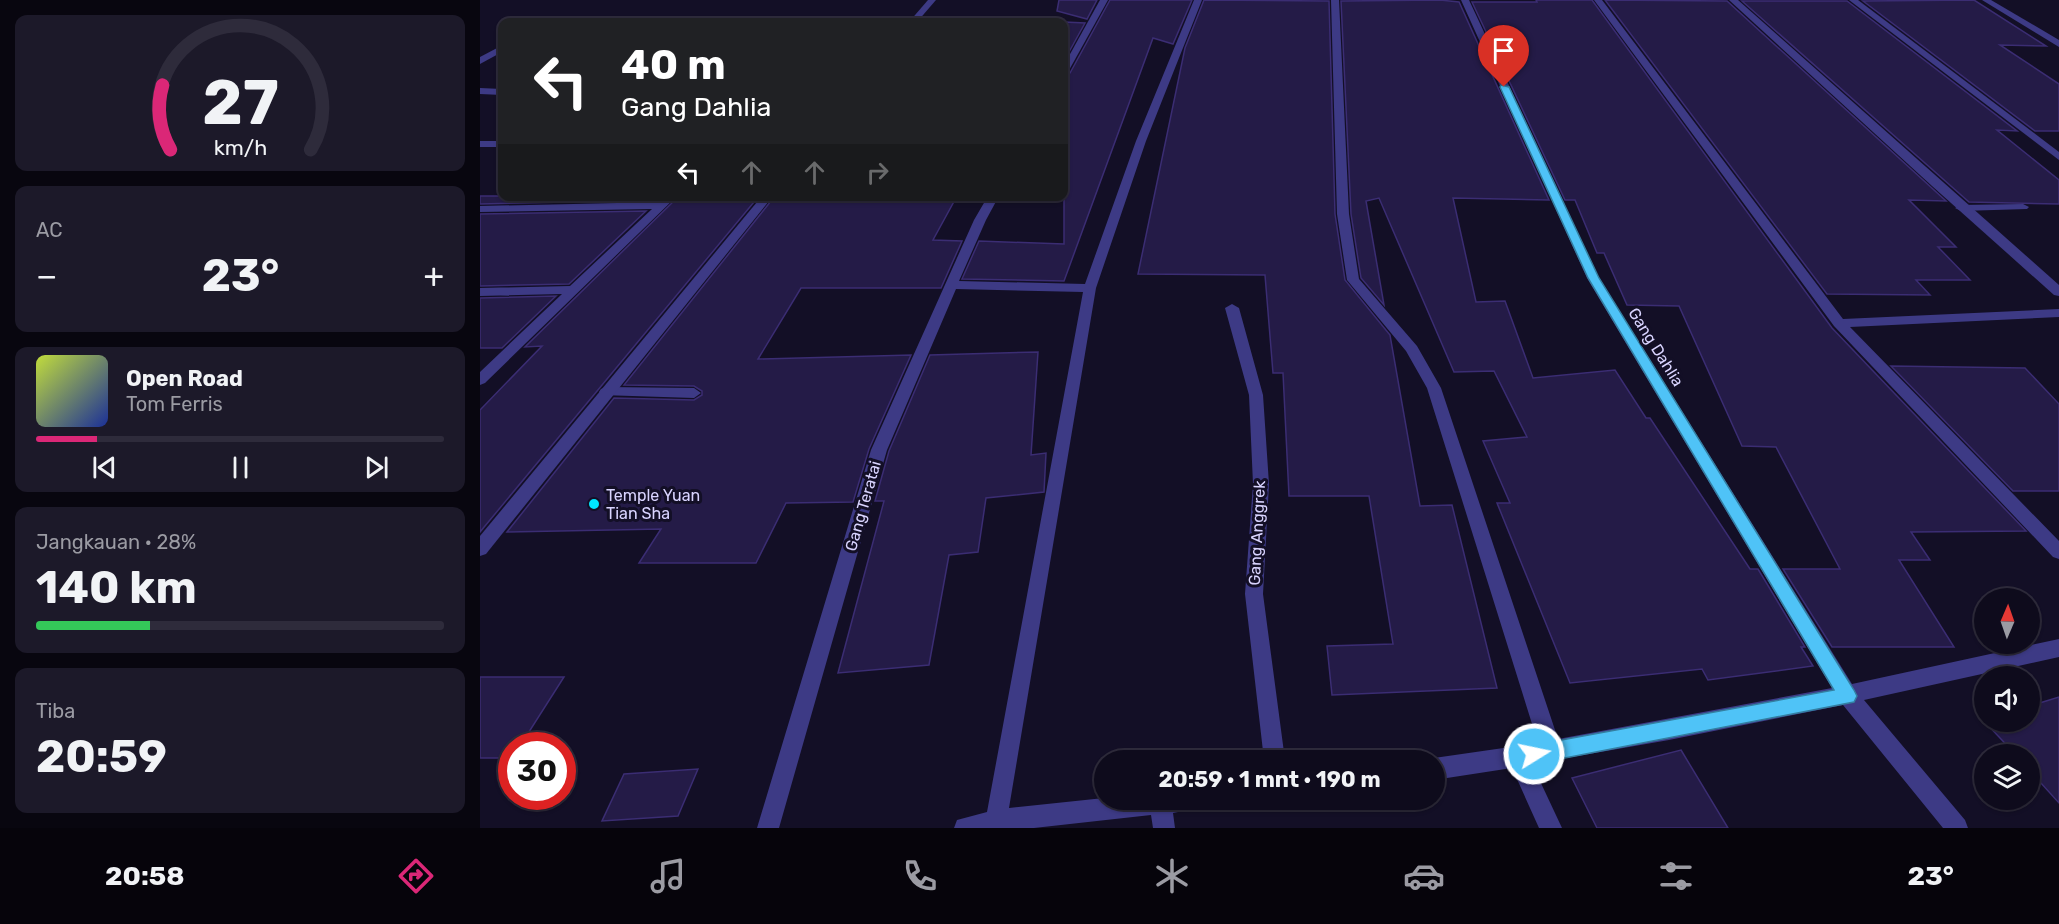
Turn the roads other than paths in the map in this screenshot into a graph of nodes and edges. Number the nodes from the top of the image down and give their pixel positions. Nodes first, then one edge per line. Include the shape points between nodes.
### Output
1 (932, 0) edge
2 (1104, 0) edge
3 (1198, 0) edge
4 (1335, 0) edge
5 (1465, 0) edge
6 (1598, 0) edge
7 (1733, 0) edge
8 (1853, 0) edge
9 (1986, 0) edge
10 (916, 18) edge
11 (2059, 44) edge
12 (480, 47) edge
13 (498, 48) edge
14 (498, 50) edge
15 (480, 61) edge
16 (1068, 65) edge
17 (480, 92) edge
18 (498, 92) edge
19 (480, 144) edge
20 (498, 144) edge
21 (2059, 157) edge
22 (525, 201) edge
23 (668, 201) edge
24 (764, 201) edge
25 (990, 201) edge
26 (2024, 207) dead end
27 (517, 208) junction
28 (1961, 208) junction
29 (480, 209) edge
30 (952, 285) junction
31 (1090, 288) junction
32 (576, 290) junction
33 (480, 292) edge
34 (2059, 292) edge
35 (1232, 308) dead end
36 (2059, 313) edge
37 (1839, 323) junction
38 (480, 380) edge
39 (606, 392) junction
40 (694, 393) dead end
41 (480, 549) edge
42 (2059, 552) edge
43 (2059, 648) edge
44 (1848, 696) junction
45 (1274, 750) edge
46 (1551, 751) junction
47 (1518, 758) junction
48 (1445, 768) edge
49 (1094, 810) edge
50 (1161, 810) edge
51 (996, 821) junction
52 (768, 828) edge
53 (965, 828) edge
54 (1164, 828) edge
55 (1551, 828) edge
56 (1957, 828) edge

1 - 10 street
2 - 16 street
3 - 31 street via 1141,141
4 - 46 street via 1343,214 1353,280 1412,349 1434,388
5 - 44 street, Gang Dahlia via 1593,278
6 - 37 street
7 - 28 street
8 - 21 street
9 - 11 street
12 - 13 street
14 - 15 street
17 - 18 street
19 - 20 street
22 - 27 street
23 - 27 street
23 - 32 street
24 - 39 street
25 - 30 street, Gang Teratai
26 - 28 street
27 - 29 street
28 - 34 street
30 - 31 street
30 - 52 street, Gang Teratai via 879,450
31 - 51 street
32 - 33 street
32 - 38 street
35 - 45 street, Gang Anggrek via 1257,395 1261,484 1254,594
36 - 37 street
37 - 42 street
39 - 40 street
39 - 41 street
43 - 44 street
44 - 46 street
44 - 56 street, Gang Dahlia
46 - 47 street
47 - 48 street
47 - 55 street
49 - 51 street
50 - 54 street
51 - 53 street

